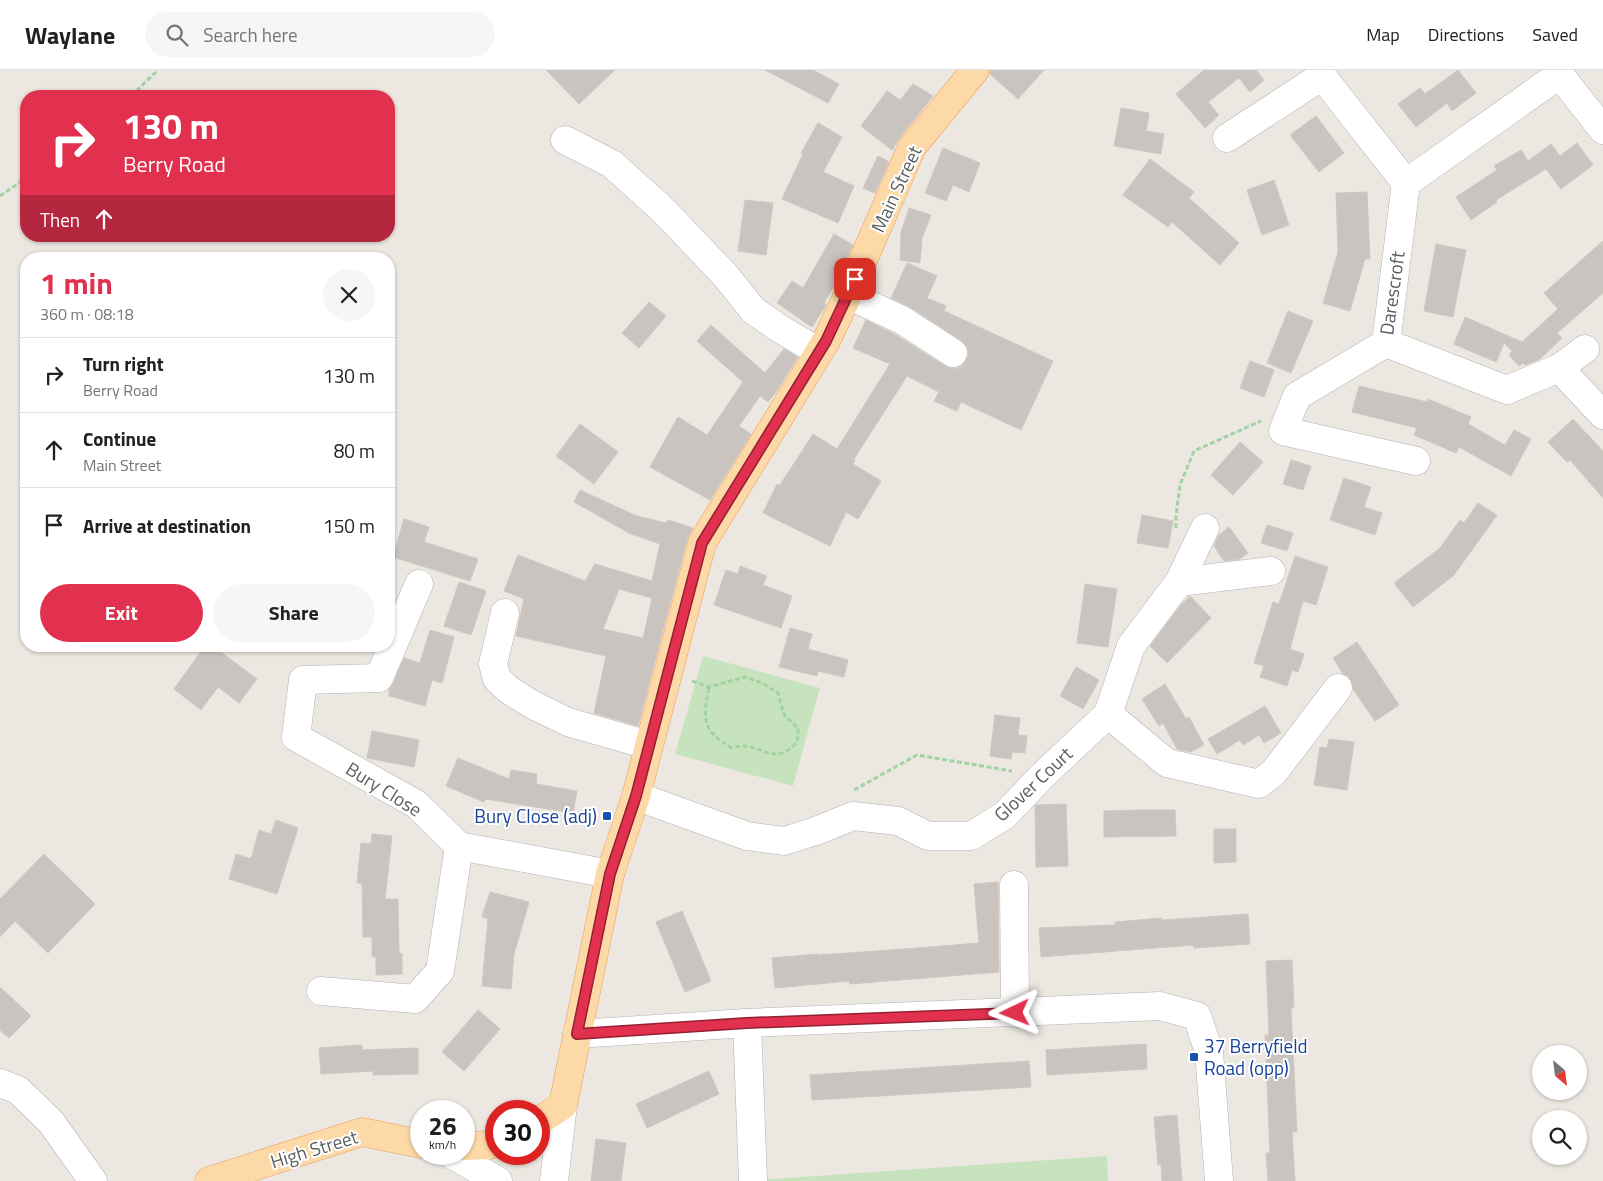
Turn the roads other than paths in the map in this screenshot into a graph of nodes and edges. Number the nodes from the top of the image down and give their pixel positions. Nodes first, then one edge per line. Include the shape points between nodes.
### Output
1 (975, 70) edge
2 (1557, 72) edge
3 (1603, 130) edge
4 (1227, 138) dead end
5 (565, 140) dead end
6 (1406, 183) junction
7 (848, 295) junction
8 (1386, 343) junction
9 (1585, 349) dead end
10 (819, 352) junction
11 (953, 353) dead end
12 (1559, 368) junction
13 (1603, 415) edge
14 (1416, 461) dead end
15 (1205, 528) dead end
16 (1272, 571) dead end
17 (1178, 582) junction
18 (419, 584) dead end
19 (505, 613) dead end
20 (395, 640) edge
21 (390, 652) edge
22 (1338, 688) dead end
23 (1108, 714) junction
24 (647, 750) junction
25 (636, 796) junction
26 (459, 846) junction
27 (610, 874) junction
28 (1014, 885) dead end
29 (321, 991) dead end
30 (1015, 1013) junction
31 (747, 1023) junction
32 (577, 1034) junction
33 (0, 1083) edge
34 (563, 1105) junction
35 (550, 1114) edge
36 (410, 1142) edge
37 (470, 1165) edge
38 (93, 1181) edge
39 (209, 1181) edge
40 (498, 1181) edge
41 (554, 1181) edge
42 (753, 1181) edge
43 (1219, 1181) edge

1 - 7 main road, Main Street via 912,147
2 - 3 street
2 - 6 street
4 - 6 street via 1322,76
5 - 10 street via 612,164 662,209 753,310
6 - 8 street, Darescroft
7 - 10 main road, Main Street
7 - 11 street via 902,320
8 - 12 street via 1507,390
8 - 14 street, Darescroft via 1297,396 1282,432
9 - 12 street
10 - 24 main road, Main Street via 702,543
12 - 13 street
15 - 17 street, Glover Court
16 - 17 street
17 - 23 street, Glover Court via 1131,646
18 - 20 street, Bury Close
19 - 24 street via 493,664 497,679 533,705 568,722
21 - 26 street, Bury Close via 379,678 303,680 296,737 416,804
22 - 23 street via 1274,772 1259,784 1167,764
23 - 25 street, Glover Court via 1005,815 971,836 928,836 898,821 853,816 784,841 746,836
24 - 25 main road, Main Street
25 - 27 main road, Main Street
26 - 27 street
26 - 29 street via 440,971 415,999
27 - 32 main road, Main Street
28 - 30 street
30 - 31 street
30 - 43 street via 1160,1006 1197,1016 1209,1052
31 - 32 street
31 - 42 street
32 - 34 main road, Main Street
33 - 38 street via 18,1090 51,1122
34 - 35 main road
34 - 41 street
36 - 39 main road, High Street via 362,1132
37 - 40 street

